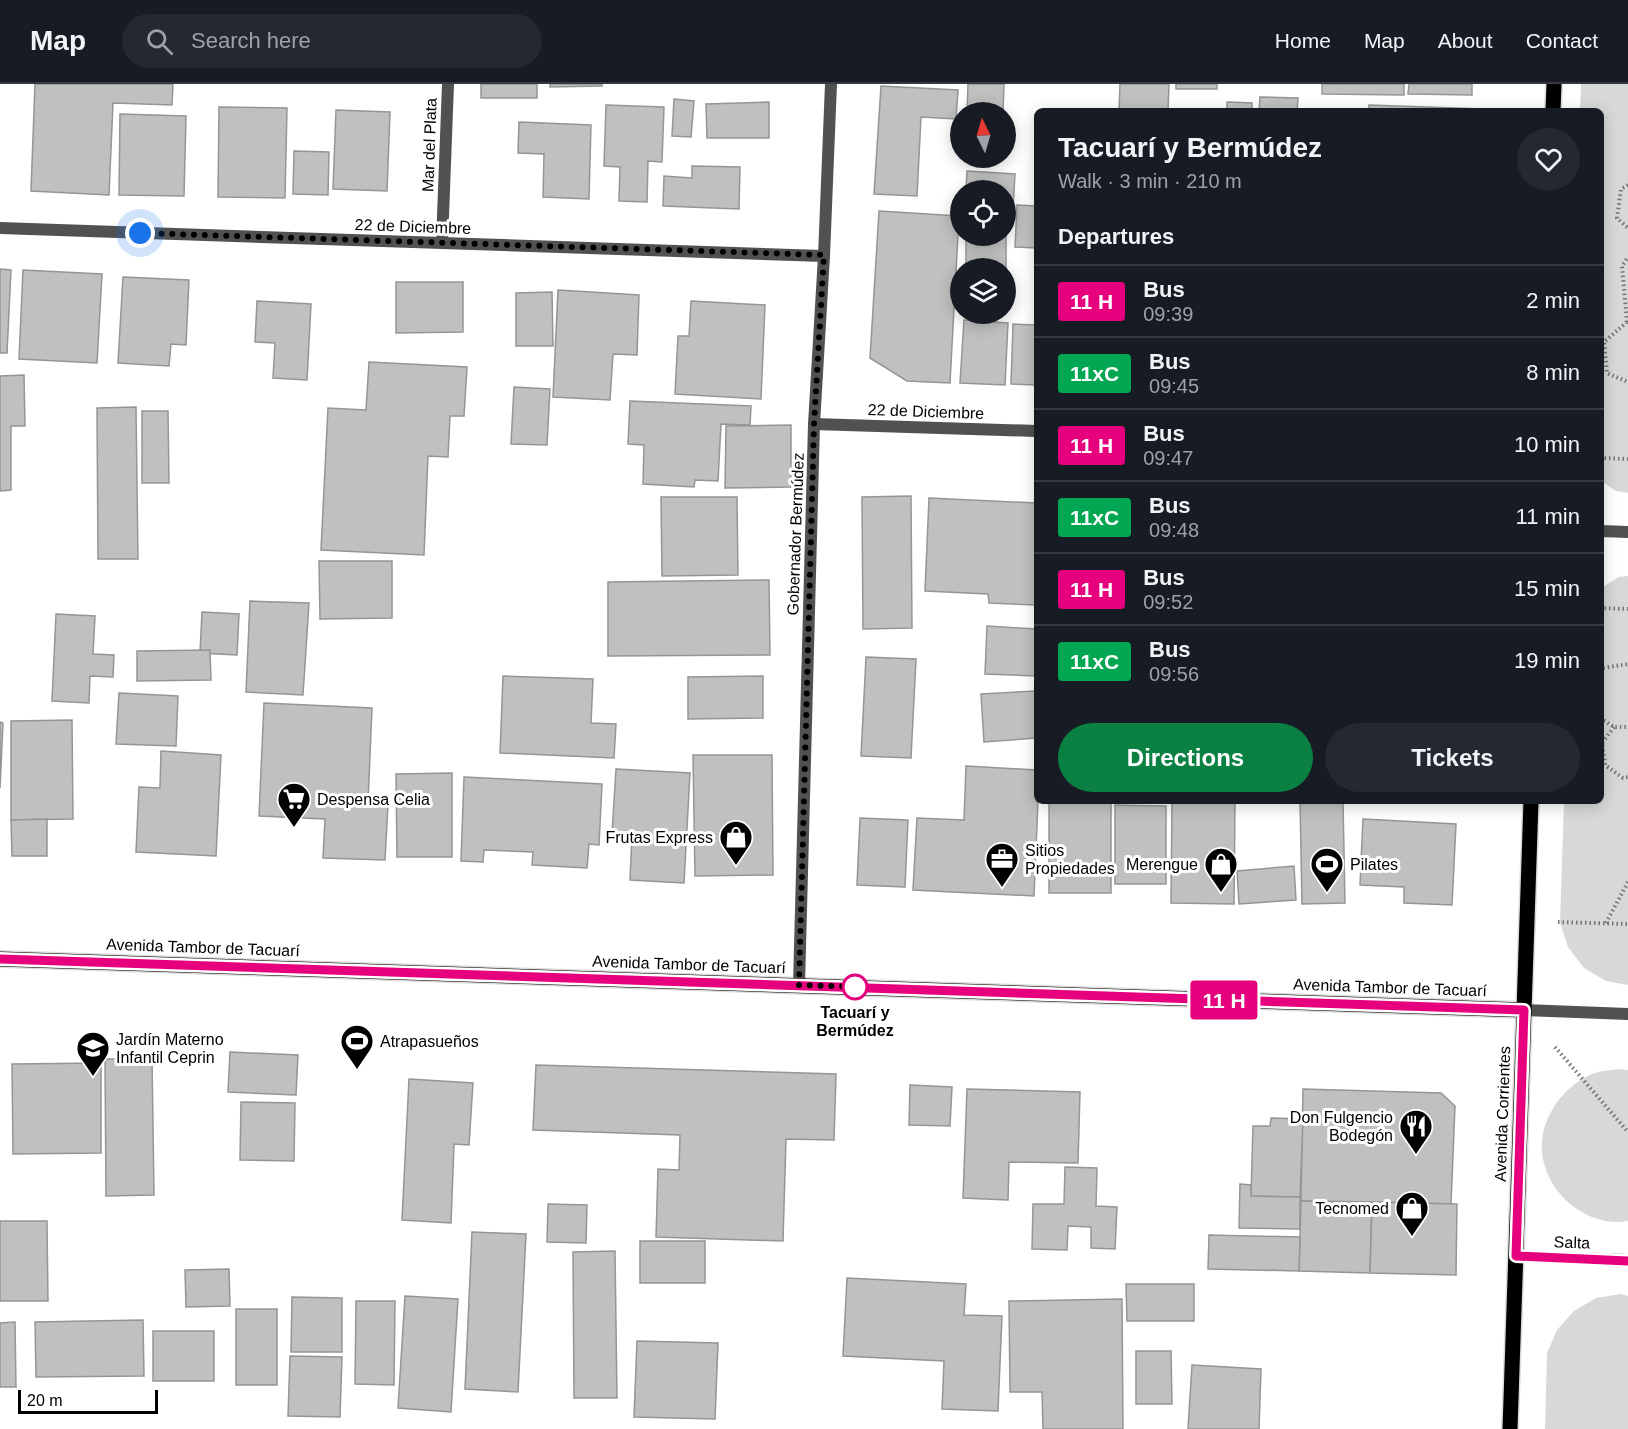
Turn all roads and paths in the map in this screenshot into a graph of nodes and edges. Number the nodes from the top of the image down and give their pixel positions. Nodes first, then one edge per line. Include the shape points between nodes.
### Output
1 (448, 84) edge
2 (831, 84) edge
3 (1554, 84) edge
4 (1553, 108) edge
5 (1628, 185) edge
6 (0, 228) edge
7 (1628, 228) edge
8 (442, 243) junction
9 (824, 255) junction
10 (1628, 257) edge
11 (1628, 322) edge
12 (1628, 382) edge
13 (814, 424) junction
14 (1034, 431) edge
15 (1604, 458) edge
16 (1628, 459) edge
17 (1604, 531) edge
18 (1628, 532) edge
19 (1604, 608) edge
20 (1628, 609) edge
21 (1628, 664) edge
22 (1604, 668) edge
23 (1604, 721) edge
24 (1614, 727) junction
25 (1628, 727) edge
26 (1604, 740) edge
27 (1604, 758) edge
28 (1628, 777) edge
29 (1531, 804) edge
30 (1628, 882) edge
31 (1527, 921) junction
32 (1606, 923) junction
33 (1628, 924) edge
34 (0, 959) edge
35 (799, 985) junction
36 (1524, 1010) junction
37 (1628, 1014) edge
38 (1628, 1132) edge
39 (1516, 1256) junction
40 (1628, 1260) edge
41 (1510, 1429) edge

1 - 8 street, Mar del Plata
2 - 9 street, Gobernador Bermúdez
3 - 4 main road
5 - 7 path via 1621,189 1617,218
6 - 8 street, 22 de Diciembre
8 - 9 street, 22 de Diciembre
9 - 13 street, Gobernador Bermúdez
10 - 11 path via 1622,266
11 - 12 path via 1604,342 1607,373
13 - 14 street, 22 de Diciembre
13 - 35 street, Gobernador Bermúdez
15 - 16 path
17 - 18 street
19 - 20 path
21 - 22 path
23 - 24 path
24 - 25 path
24 - 26 path
27 - 28 path via 1605,765 1623,778
29 - 31 main road, Avenida Corrientes
30 - 32 path
31 - 32 path
31 - 36 main road, Avenida Corrientes
32 - 33 path
34 - 35 main road, Avenida Tambor de Tacuarí
35 - 36 main road, Avenida Tambor de Tacuarí
36 - 37 street, Avenida Tambor de Tacuarí
36 - 38 path
36 - 39 main road, Avenida Corrientes
39 - 40 street, Salta
39 - 41 main road, Avenida Corrientes

